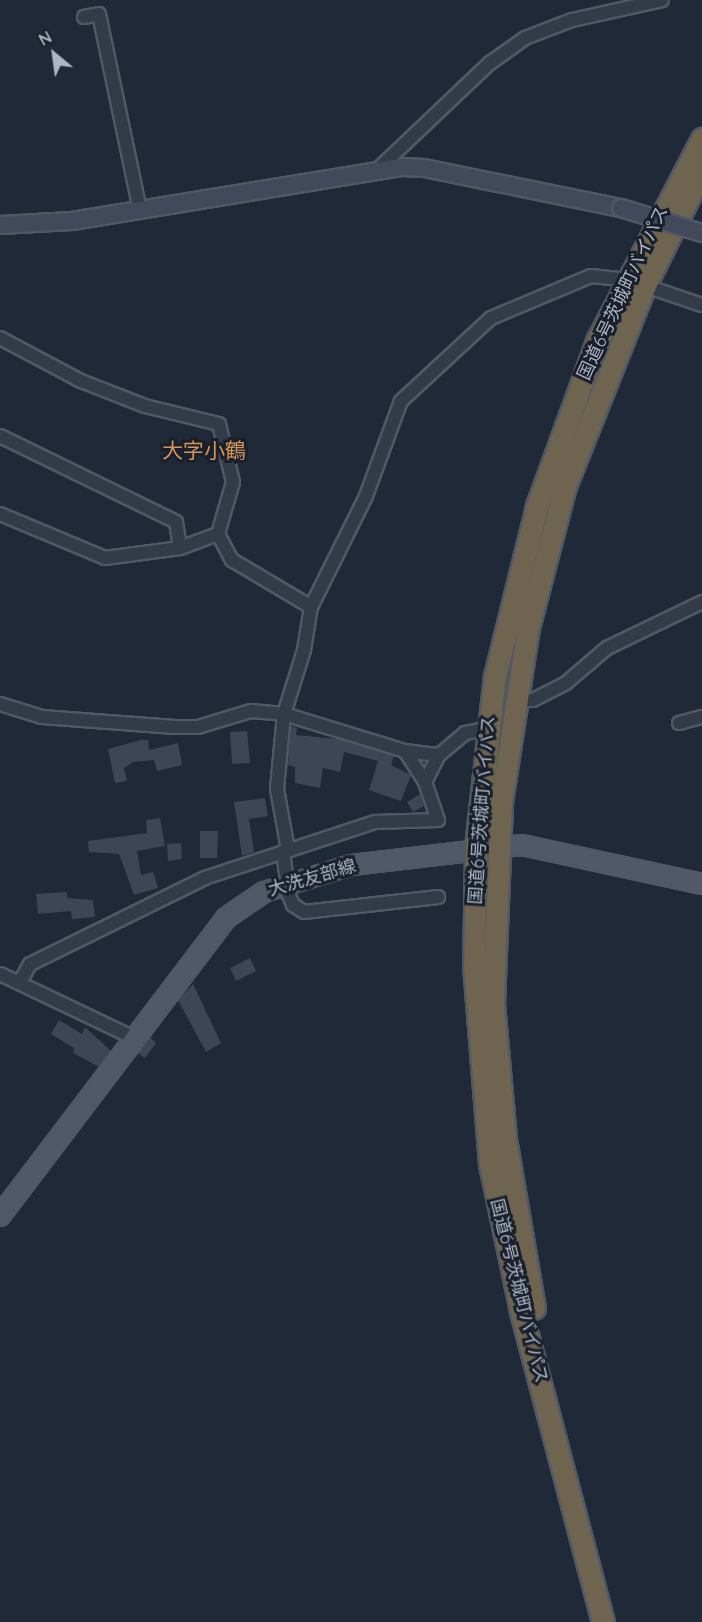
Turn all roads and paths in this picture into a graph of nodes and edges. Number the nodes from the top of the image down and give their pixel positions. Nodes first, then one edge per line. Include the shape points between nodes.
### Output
1 (662, 0) edge
2 (84, 17) dead end
3 (702, 139) edge
4 (376, 171) junction
5 (702, 171) edge
6 (140, 211) junction
7 (0, 225) edge
8 (702, 233) edge
9 (636, 282) junction
10 (702, 305) edge
11 (0, 338) edge
12 (0, 436) edge
13 (0, 514) edge
14 (218, 534) junction
15 (180, 548) junction
16 (311, 607) junction
17 (700, 607) edge
18 (517, 701) junction
19 (0, 704) edge
20 (284, 714) junction
21 (702, 717) edge
22 (679, 723) dead end
23 (486, 729) junction
24 (405, 751) junction
25 (439, 755) junction
26 (424, 782) junction
27 (497, 846) junction
28 (476, 848) junction
29 (286, 851) junction
30 (287, 882) junction
31 (702, 884) edge
32 (438, 897) dead end
33 (0, 975) edge
34 (20, 982) junction
35 (134, 1038) junction
36 (0, 1216) edge
37 (577, 1511) junction
38 (603, 1622) edge

1 - 4 street via 572,20 525,38 490,63
2 - 6 street via 99,14
3 - 9 highway, 国道6号茨城町バイパス
4 - 6 street
4 - 8 street, bridge via 424,168 621,208
5 - 9 highway, 国道6号茨城町バイパス
6 - 7 street
9 - 10 street
9 - 16 street via 591,276 502,311 426,375 394,412 366,496
9 - 18 highway, 国道6号茨城町バイパス via 566,486 528,628
9 - 23 highway, 国道6号茨城町バイパス via 597,341 537,506
11 - 14 street via 81,381 145,406 219,424 233,482
12 - 15 street via 176,522
13 - 15 street via 105,558
14 - 15 street
14 - 16 street via 232,561
16 - 20 street via 304,650
17 - 18 street via 607,648 566,683 533,700
18 - 27 highway, 国道6号茨城町バイパス
19 - 20 street via 42,717 175,727 198,727 251,711
20 - 24 street
20 - 29 street via 277,789
21 - 22 street
23 - 25 street via 465,733
23 - 28 highway, 国道6号茨城町バイパス
24 - 25 street
24 - 26 street
25 - 26 street
26 - 29 street via 438,820 375,822
27 - 28 main road, 大洗友部線
27 - 31 main road, 大洗友部線 via 563,851
27 - 37 highway, 国道6号茨城町バイパス via 493,1004 505,1138
28 - 30 main road, 大洗友部線 via 352,865
28 - 37 highway, 国道6号茨城町バイパス via 474,967 490,1164 521,1311
29 - 30 street
29 - 34 street via 175,891 30,964
30 - 32 street via 293,905 310,914
30 - 35 main road, 大洗友部線 via 240,905 225,918
33 - 34 street
34 - 35 street
35 - 36 main road, 大洗友部線
37 - 38 highway, 国道6号茨城町バイパス

